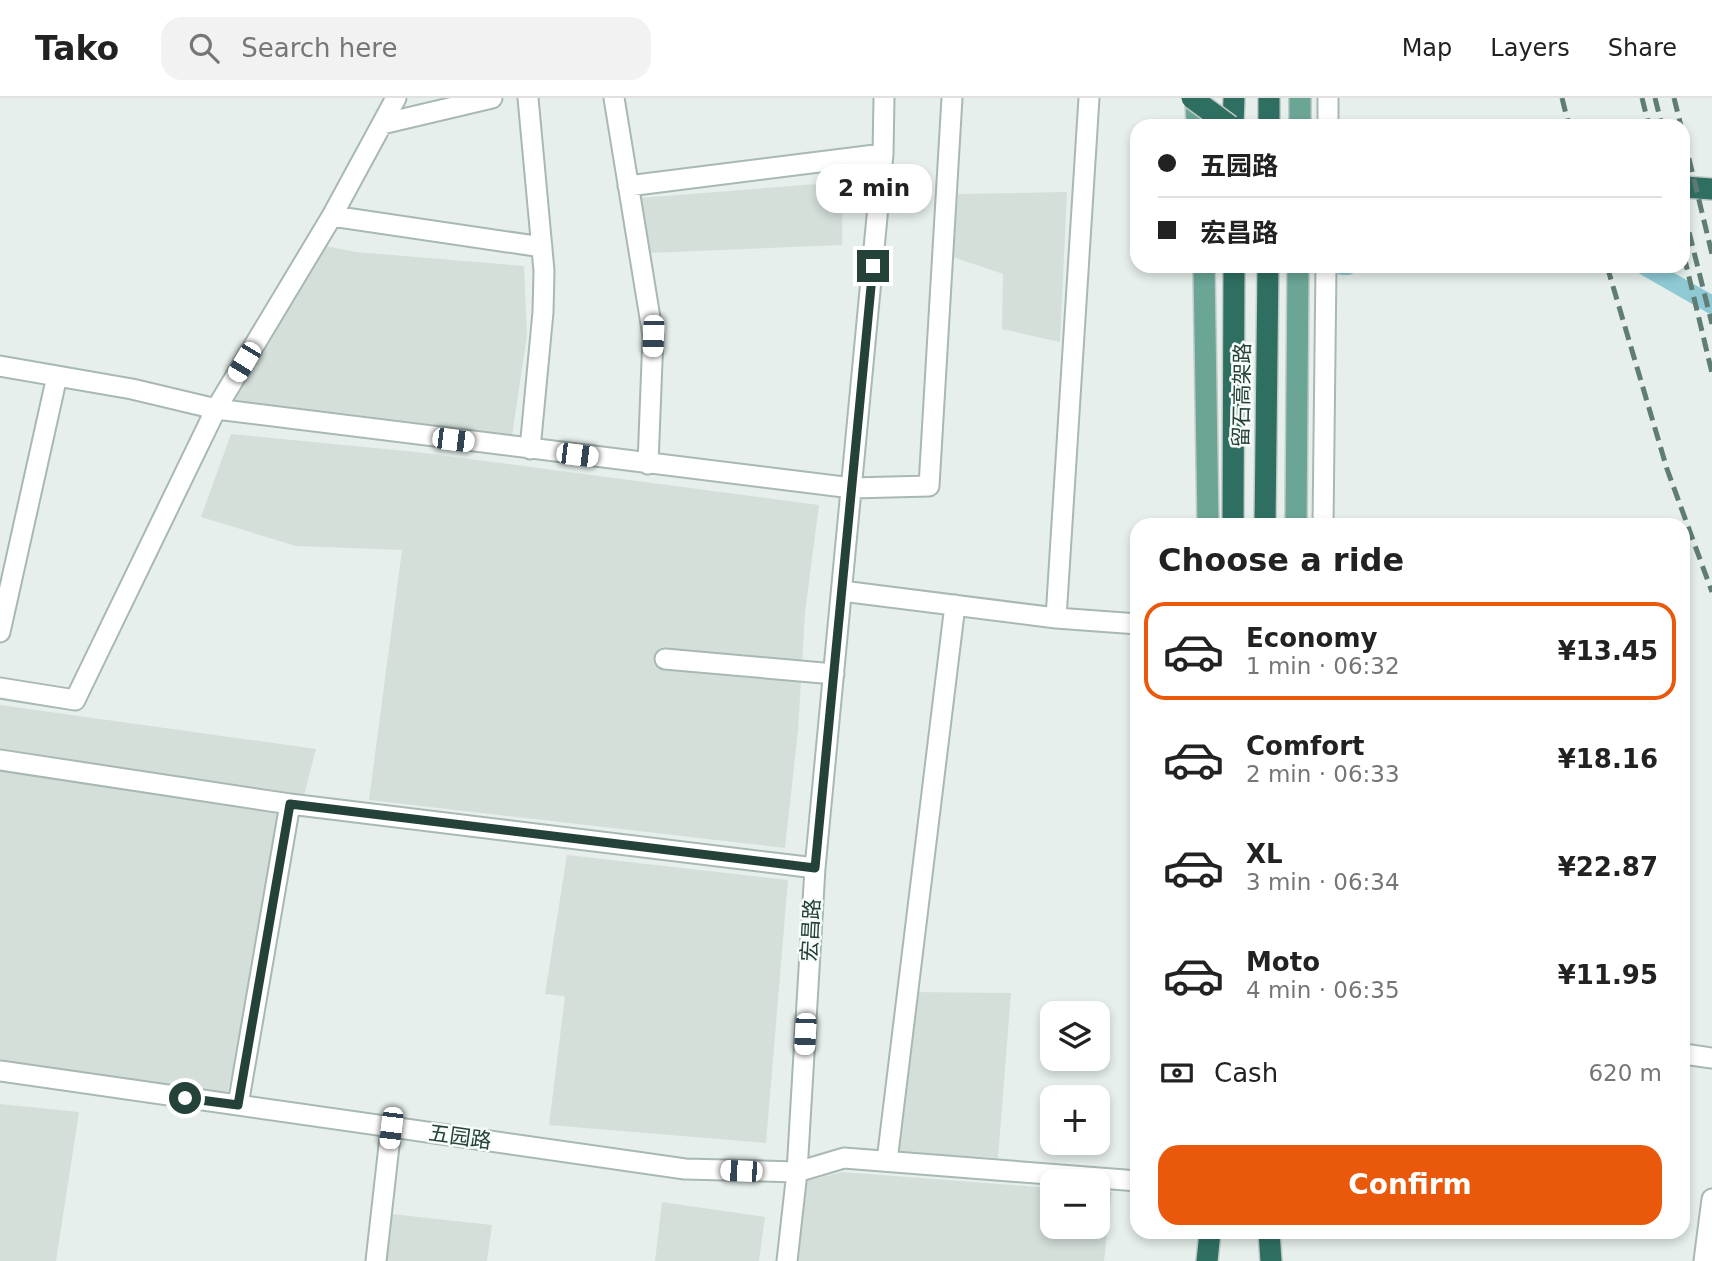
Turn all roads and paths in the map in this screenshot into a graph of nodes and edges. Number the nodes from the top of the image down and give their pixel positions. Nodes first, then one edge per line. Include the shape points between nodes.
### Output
1 (396, 98) edge
2 (492, 98) edge
3 (528, 98) edge
4 (614, 98) edge
5 (884, 98) edge
6 (952, 98) edge
7 (1089, 98) edge
8 (1194, 98) edge
9 (1234, 98) edge
10 (1269, 98) edge
11 (1300, 98) edge
12 (1328, 98) edge
13 (1196, 119) edge
14 (1222, 119) edge
15 (1232, 119) edge
16 (1269, 119) edge
17 (1300, 119) edge
18 (1328, 119) edge
19 (382, 124) junction
20 (883, 154) junction
21 (628, 186) junction
22 (1690, 187) edge
23 (1712, 189) edge
24 (332, 216) junction
25 (542, 247) junction
26 (1204, 273) edge
27 (1234, 273) edge
28 (1268, 273) edge
29 (1298, 273) edge
30 (1326, 273) edge
31 (0, 366) edge
32 (57, 376) junction
33 (216, 409) junction
34 (530, 449) junction
35 (648, 464) junction
36 (852, 488) junction
37 (1208, 518) edge
38 (1233, 518) edge
39 (1265, 518) edge
40 (1296, 518) edge
41 (1323, 518) edge
42 (842, 591) junction
43 (955, 605) junction
44 (1056, 618) junction
45 (1130, 623) edge
46 (0, 632) edge
47 (665, 659) dead end
48 (834, 674) junction
49 (0, 688) edge
50 (0, 760) edge
51 (290, 804) junction
52 (815, 868) junction
53 (1690, 1055) edge
54 (1712, 1058) edge
55 (0, 1071) edge
56 (238, 1105) junction
57 (391, 1128) junction
58 (887, 1161) junction
59 (797, 1172) junction
60 (1130, 1180) edge
61 (1712, 1199) edge
62 (1210, 1239) edge
63 (1269, 1239) edge
64 (376, 1261) edge
65 (788, 1261) edge
66 (1208, 1261) edge
67 (1271, 1261) edge
68 (1704, 1261) edge

1 - 19 street
2 - 19 street
3 - 25 street
4 - 21 street
5 - 20 street, 宏昌路
6 - 36 street via 929,486
7 - 44 street
8 - 13 main road
8 - 14 highway, bridge
9 - 15 highway
10 - 16 highway
11 - 17 main road
12 - 18 street
19 - 24 street
20 - 21 street
20 - 36 street, 宏昌路
21 - 35 street via 653,336
22 - 23 highway
24 - 25 street
24 - 33 street
25 - 34 street via 543,313
26 - 37 main road
27 - 38 highway, 留石高架路
28 - 39 highway, 留石高架路
29 - 40 main road
30 - 41 street
31 - 32 street
32 - 33 street
32 - 46 street
33 - 34 street
33 - 49 street via 75,700
34 - 35 street
35 - 36 street
36 - 42 street, 宏昌路
42 - 43 street
42 - 48 street, 宏昌路
43 - 44 street
43 - 58 street
44 - 45 street
47 - 48 street
48 - 52 street, 宏昌路
50 - 51 street
51 - 52 street
51 - 56 street
52 - 59 street, 宏昌路
53 - 54 street
55 - 56 street, 五园路
56 - 57 street, 五园路
57 - 59 street, 五园路 via 685,1169
57 - 64 street
58 - 59 street, 五园路 via 844,1158
58 - 60 street, 五园路
59 - 65 street, 宏昌路
61 - 68 street
62 - 66 highway
63 - 67 highway

